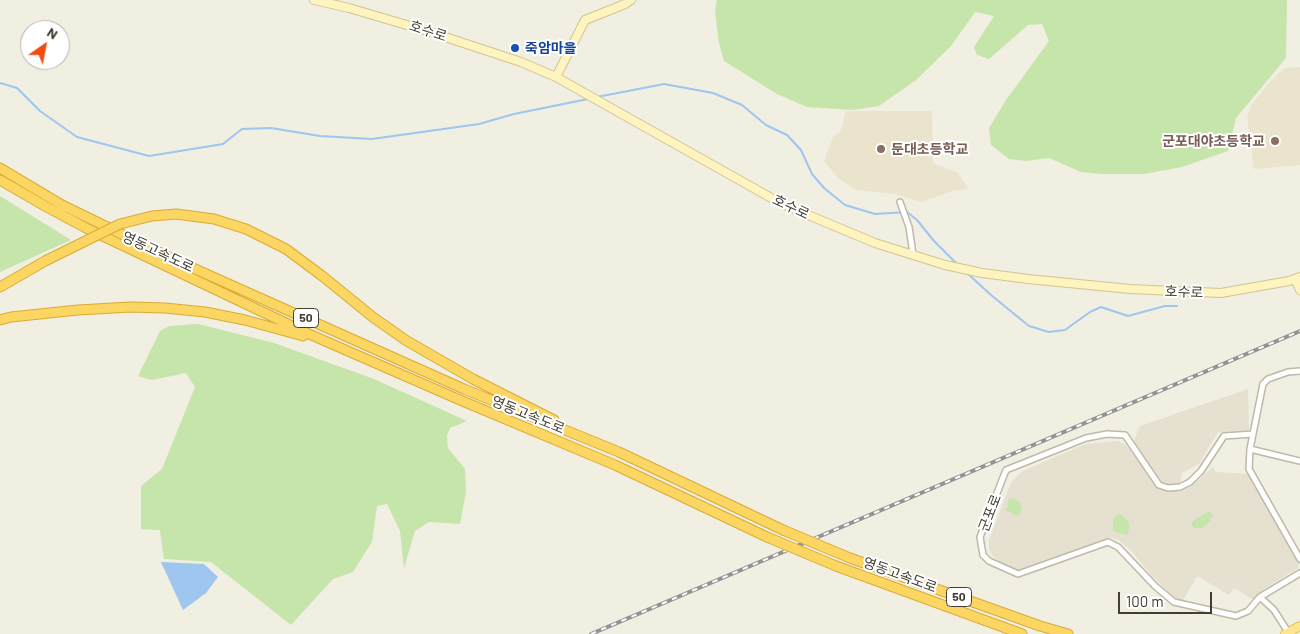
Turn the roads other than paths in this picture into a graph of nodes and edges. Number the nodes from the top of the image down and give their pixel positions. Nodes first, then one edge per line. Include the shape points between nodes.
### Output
1 (314, 0) edge
2 (631, 0) edge
3 (556, 77) junction
4 (0, 168) edge
5 (0, 180) edge
6 (900, 202) dead end
7 (913, 254) junction
8 (1298, 278) edge
9 (0, 287) edge
10 (1300, 290) edge
11 (0, 320) edge
12 (333, 344) junction
13 (1300, 371) edge
14 (1253, 434) junction
15 (1250, 449) junction
16 (619, 452) junction
17 (1300, 461) edge
18 (1300, 559) edge
19 (1300, 573) edge
20 (1260, 598) junction
21 (1300, 626) edge
22 (1287, 633) edge
23 (1022, 634) edge
24 (1068, 634) edge

1 - 3 street, 호수로 via 427,31
2 - 3 street via 585,20
3 - 7 street, 호수로 via 782,204 875,243
4 - 16 highway, 영동고속도로 / 50 via 62,205 175,260 464,389
5 - 12 highway, 영동고속도로 / 50 via 86,228
6 - 7 street via 909,227
7 - 8 street, 호수로 via 982,273 1130,289 1220,293
8 - 10 street
9 - 16 highway, bridge via 44,261 120,224 152,216 189,215 224,222 261,235 292,254 393,331 437,359
11 - 12 highway via 78,310 164,308 245,320
12 - 23 highway, 영동고속도로 / 50, bridge via 615,465 767,538
13 - 14 street via 1268,379 1263,384
14 - 15 street
14 - 20 street, 군포로 via 1224,436 1201,471 1180,487 1159,485 1125,435 1086,438 1006,470 980,544 989,562 1018,574 1108,542 1118,547 1174,602 1236,616
15 - 17 street
15 - 18 street via 1249,469
16 - 24 highway, 영동고속도로 / 50, bridge via 850,558
19 - 20 street
20 - 22 street via 1274,610
21 - 22 main road

